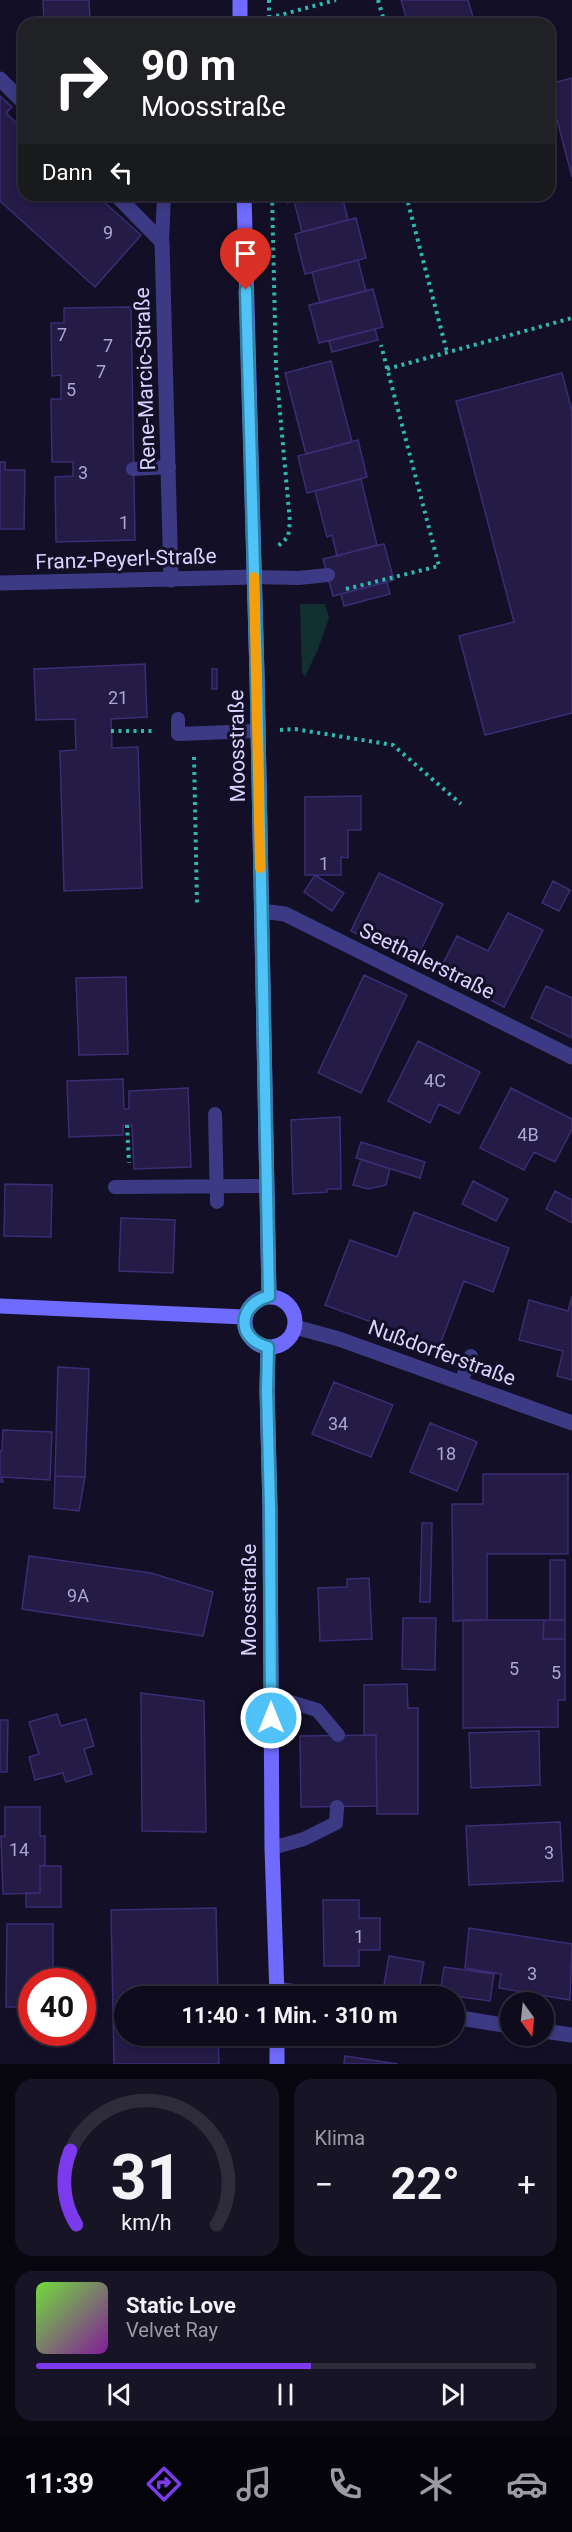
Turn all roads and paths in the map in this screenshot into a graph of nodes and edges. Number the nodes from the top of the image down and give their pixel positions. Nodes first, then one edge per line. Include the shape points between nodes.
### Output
1 (240, 0) edge
2 (269, 0) edge
3 (336, 0) edge
4 (378, 0) edge
5 (240, 18) edge
6 (269, 18) edge
7 (279, 18) edge
8 (383, 18) edge
9 (0, 79) edge
10 (18, 97) edge
11 (122, 201) edge
12 (164, 201) edge
13 (244, 201) edge
14 (272, 201) edge
15 (408, 201) edge
16 (162, 242) junction
17 (572, 318) edge
18 (381, 345) dead end
19 (447, 352) junction
20 (387, 369) junction
21 (169, 467) junction
22 (134, 469) dead end
23 (288, 537) dead end
24 (328, 574) dead end
25 (254, 577) junction
26 (171, 580) junction
27 (0, 583) edge
28 (342, 590) dead end
29 (178, 719) dead end
30 (111, 731) dead end
31 (258, 731) junction
32 (178, 734) junction
33 (461, 804) dead end
34 (197, 904) dead end
35 (261, 911) junction
36 (572, 1057) edge
37 (215, 1114) dead end
38 (266, 1186) junction
39 (115, 1187) dead end
40 (217, 1187) junction
41 (217, 1202) dead end
42 (269, 1296) junction
43 (0, 1306) edge
44 (244, 1317) junction
45 (296, 1327) junction
46 (268, 1347) junction
47 (471, 1356) dead end
48 (461, 1382) junction
49 (572, 1423) edge
50 (271, 1696) junction
51 (338, 1735) dead end
52 (337, 1808) dead end
53 (272, 1848) junction
54 (277, 1986) edge
55 (465, 2019) edge
56 (500, 2024) edge
57 (554, 2033) edge
58 (572, 2035) edge
59 (277, 2046) edge
60 (278, 2064) edge

1 - 5 street
2 - 6 path
3 - 7 path
4 - 8 path
9 - 10 street
11 - 16 street
12 - 16 lane
13 - 25 street, Moosstraße
14 - 23 path via 276,368 288,492
15 - 19 path
16 - 21 street, Rene-Marcic-Straße
17 - 19 path
18 - 20 path
19 - 20 path
20 - 28 path via 439,566
21 - 22 lane
21 - 26 street, Rene-Marcic-Straße
24 - 25 lane
25 - 26 street, Franz-Peyerl-Straße
25 - 31 street, Moosstraße
26 - 27 street, Franz-Peyerl-Straße
29 - 32 lane
30 - 32 path
31 - 32 lane
31 - 33 path via 295,729 393,745
31 - 35 street, Moosstraße
32 - 34 path via 194,749
35 - 36 street, Seethalerstraße via 285,914
35 - 38 street, Moosstraße
37 - 40 lane
38 - 40 lane
38 - 42 street, Moosstraße
39 - 40 lane
40 - 41 lane
42 - 44 street via 257,1299
42 - 45 street via 284,1300 294,1312
43 - 44 street
44 - 46 street via 247,1333 256,1344
45 - 46 street via 291,1338
45 - 48 street, Nußdorferstraße
46 - 50 street, Moosstraße
47 - 48 lane
48 - 49 street, Nußdorferstraße
50 - 51 lane via 317,1710
50 - 53 street, Moosstraße
52 - 53 lane via 336,1823 304,1839
53 - 54 street, Moosstraße
55 - 56 street
57 - 58 street
59 - 60 street

